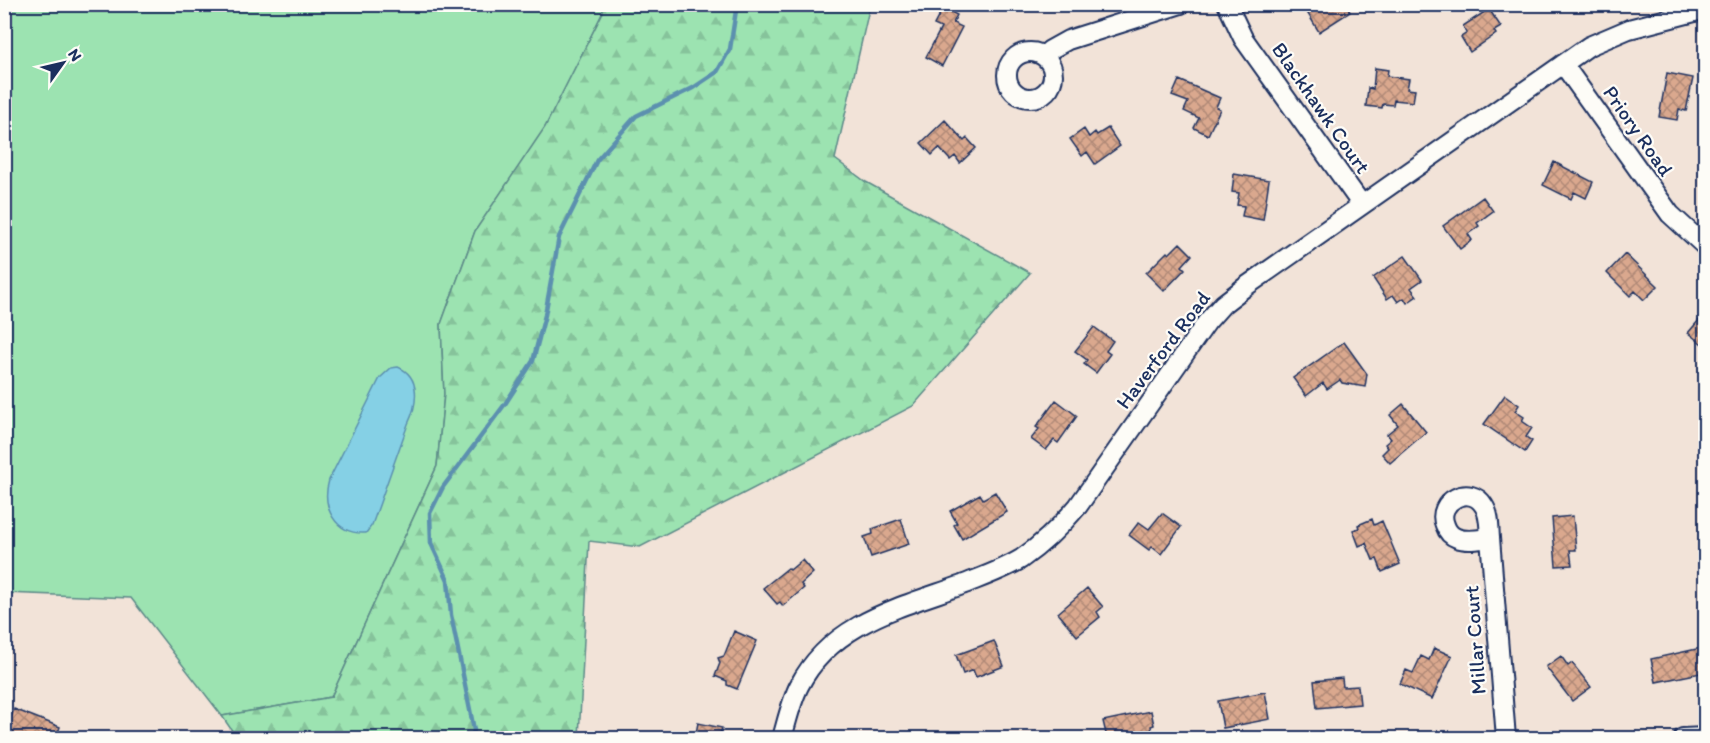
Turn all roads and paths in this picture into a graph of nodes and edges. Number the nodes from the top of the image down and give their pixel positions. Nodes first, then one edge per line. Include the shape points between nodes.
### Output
1 (1181, 4) edge
2 (1227, 4) edge
3 (1706, 9) edge
4 (1043, 56) dead end
5 (1563, 64) junction
6 (1362, 205) junction
7 (1706, 247) edge
8 (1490, 538) dead end
9 (1706, 737) edge
10 (782, 738) edge
11 (1506, 738) edge
12 (1683, 738) edge

1 - 4 street via 1068,40
2 - 6 street, Blackhawk Court via 1244,38
3 - 5 street, Haverford Road via 1615,34
5 - 6 street, Haverford Road
5 - 7 street, Priory Road via 1661,203
6 - 10 street, Haverford Road via 1245,286 1218,310 1078,506 1041,544 994,572 868,619 828,647 799,686
8 - 11 street, Millar Court
9 - 12 street

